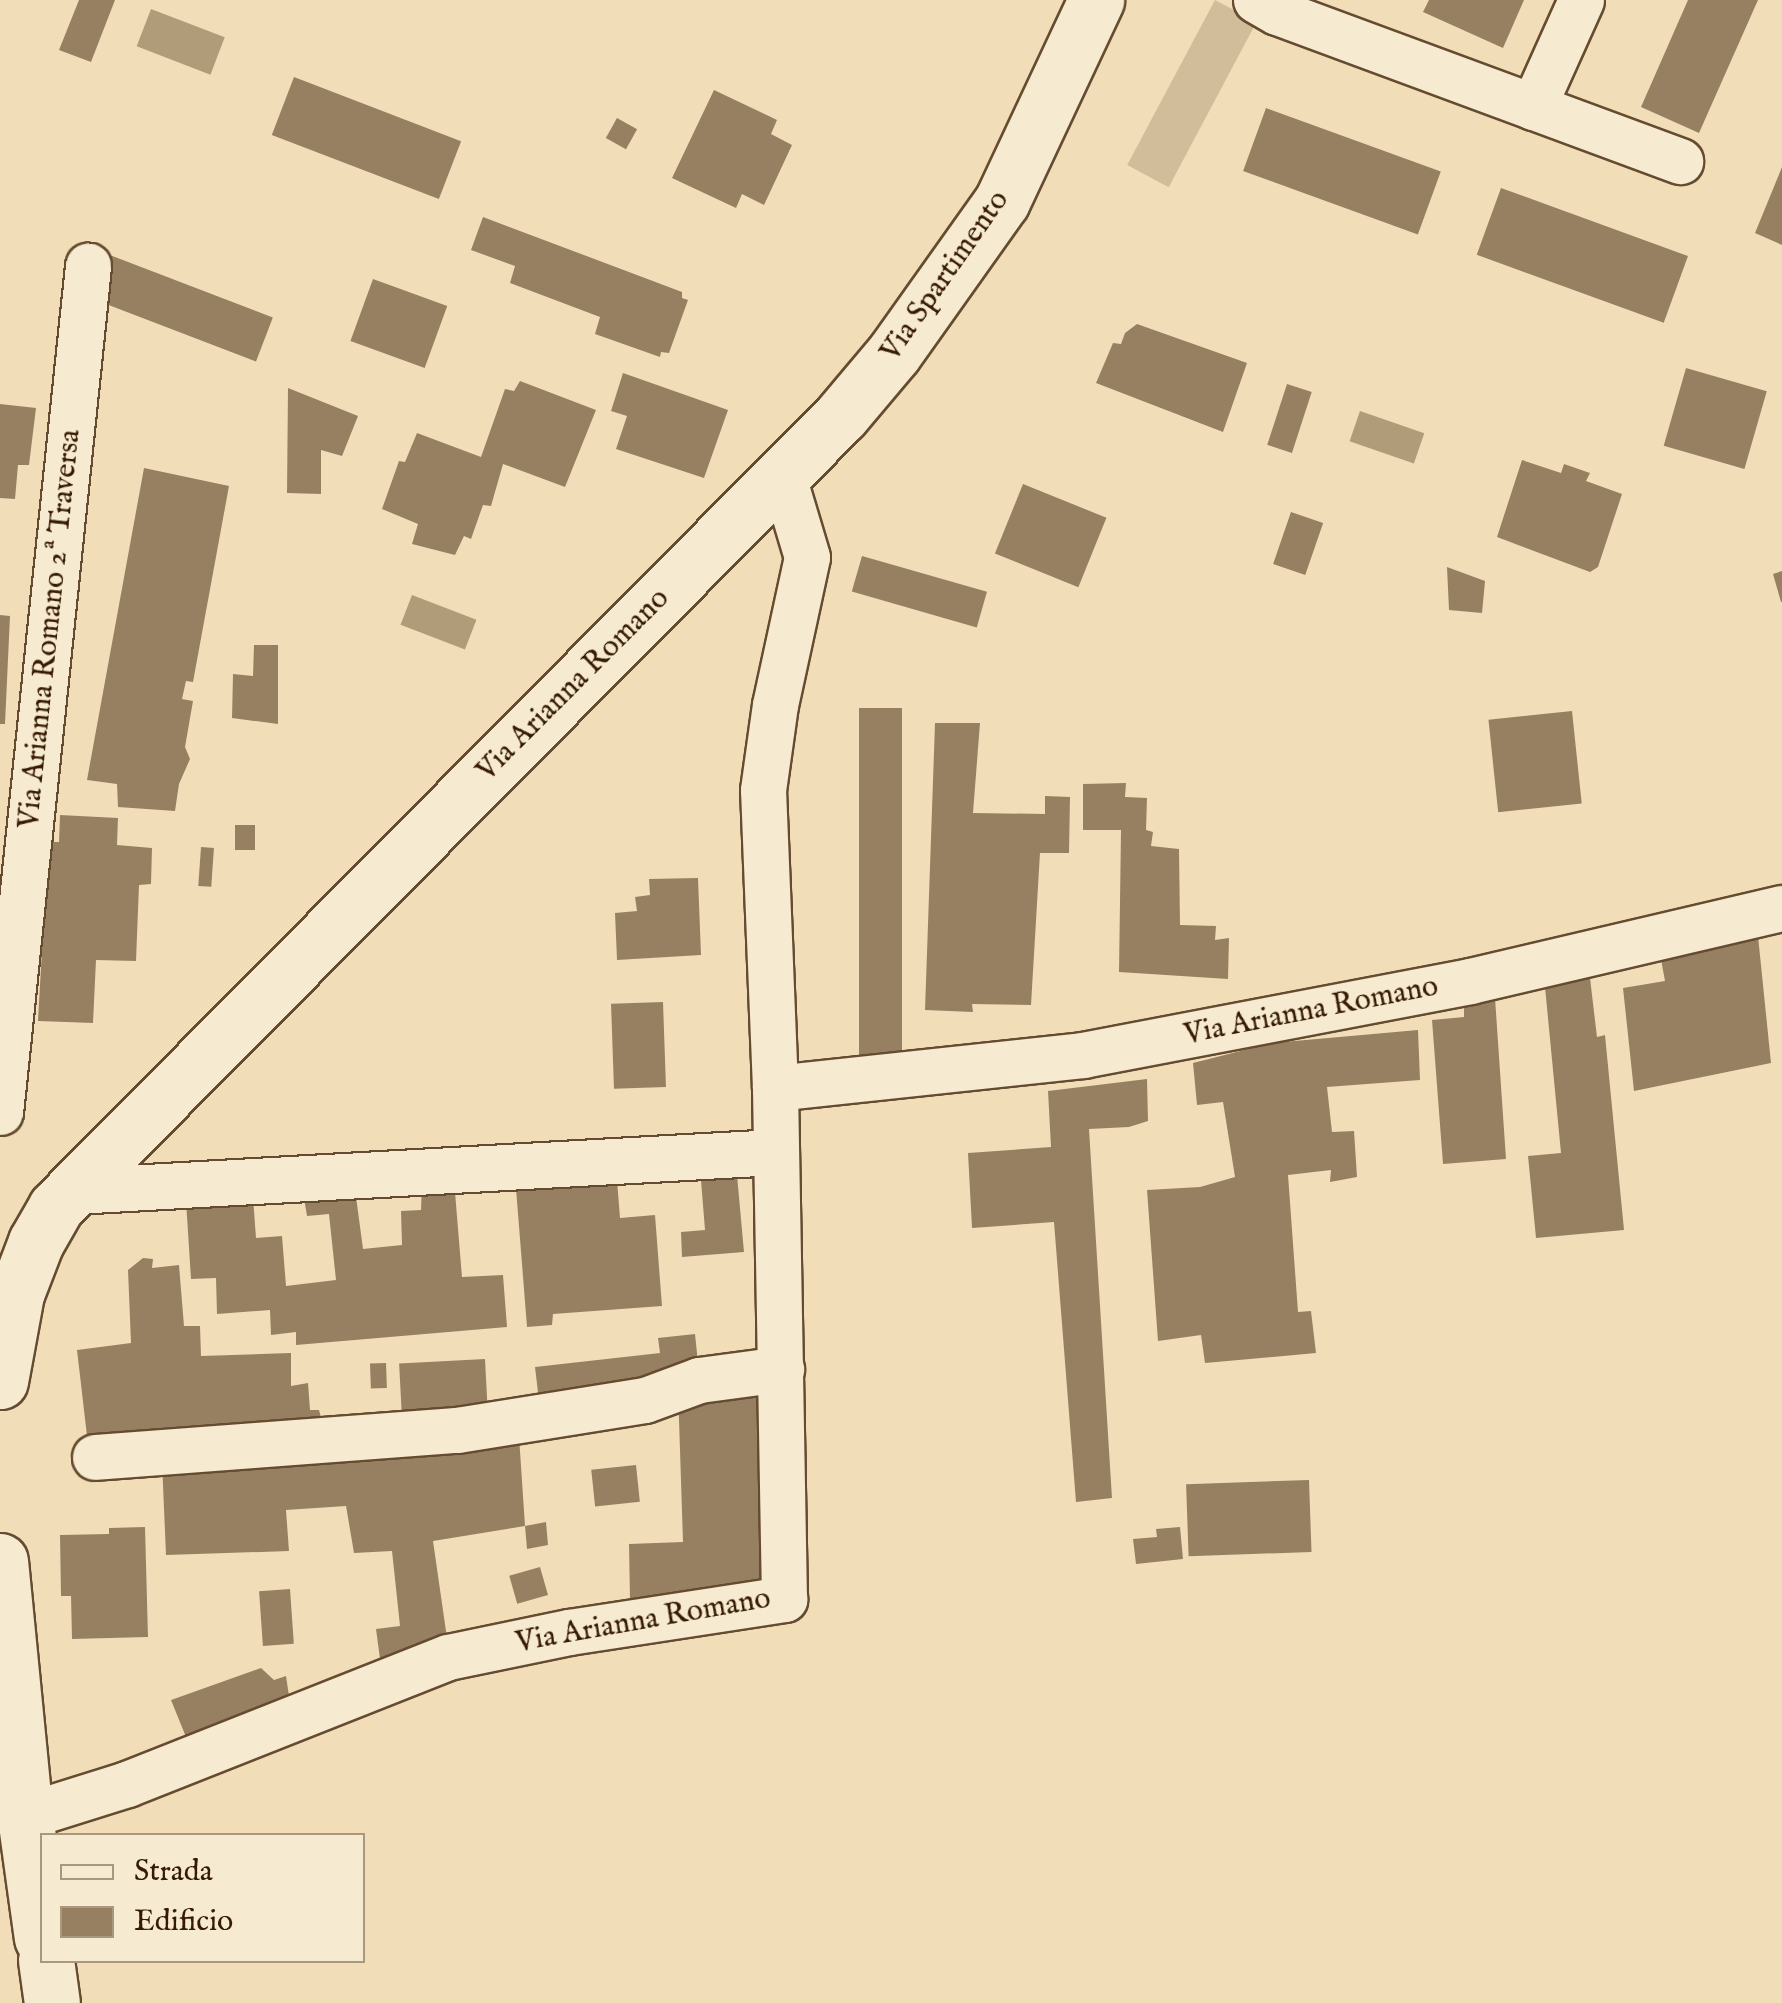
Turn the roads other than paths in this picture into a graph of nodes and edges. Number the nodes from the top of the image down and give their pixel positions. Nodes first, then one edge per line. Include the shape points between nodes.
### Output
1 (1096, 0) edge
2 (1256, 0) edge
3 (1581, 0) edge
4 (1533, 107) junction
5 (1680, 162) dead end
6 (88, 266) dead end
7 (782, 473) junction
8 (1782, 908) edge
9 (775, 1088) junction
10 (0, 1112) edge
11 (776, 1152) junction
12 (74, 1191) junction
13 (8, 1281) edge
14 (781, 1369) junction
15 (0, 1382) edge
16 (95, 1457) dead end
17 (0, 1561) edge
18 (7, 1707) edge
19 (25, 1816) junction
20 (40, 1924) edge
21 (46, 1963) edge
22 (52, 2003) edge

1 - 7 street, Via Spartimento via 1002,201 894,353
2 - 4 street
3 - 4 street
4 - 5 street
6 - 10 street, Via Arianna Romano 2ª Traversa
7 - 9 street, Via Arianna Romano via 807,557 764,790
7 - 12 street, Via Arianna Romano
8 - 9 street, Via Arianna Romano via 1470,980 1083,1056
9 - 11 street, Via Arianna Romano
11 - 12 street
11 - 14 street, Via Arianna Romano
12 - 13 street, Via Arianna Romano
13 - 15 street, Via Arianna Romano
14 - 16 street via 698,1380 645,1400 458,1430
14 - 19 street, Via Arianna Romano via 784,1599 448,1657 127,1784
17 - 18 street
18 - 19 street
19 - 20 street
21 - 22 street

